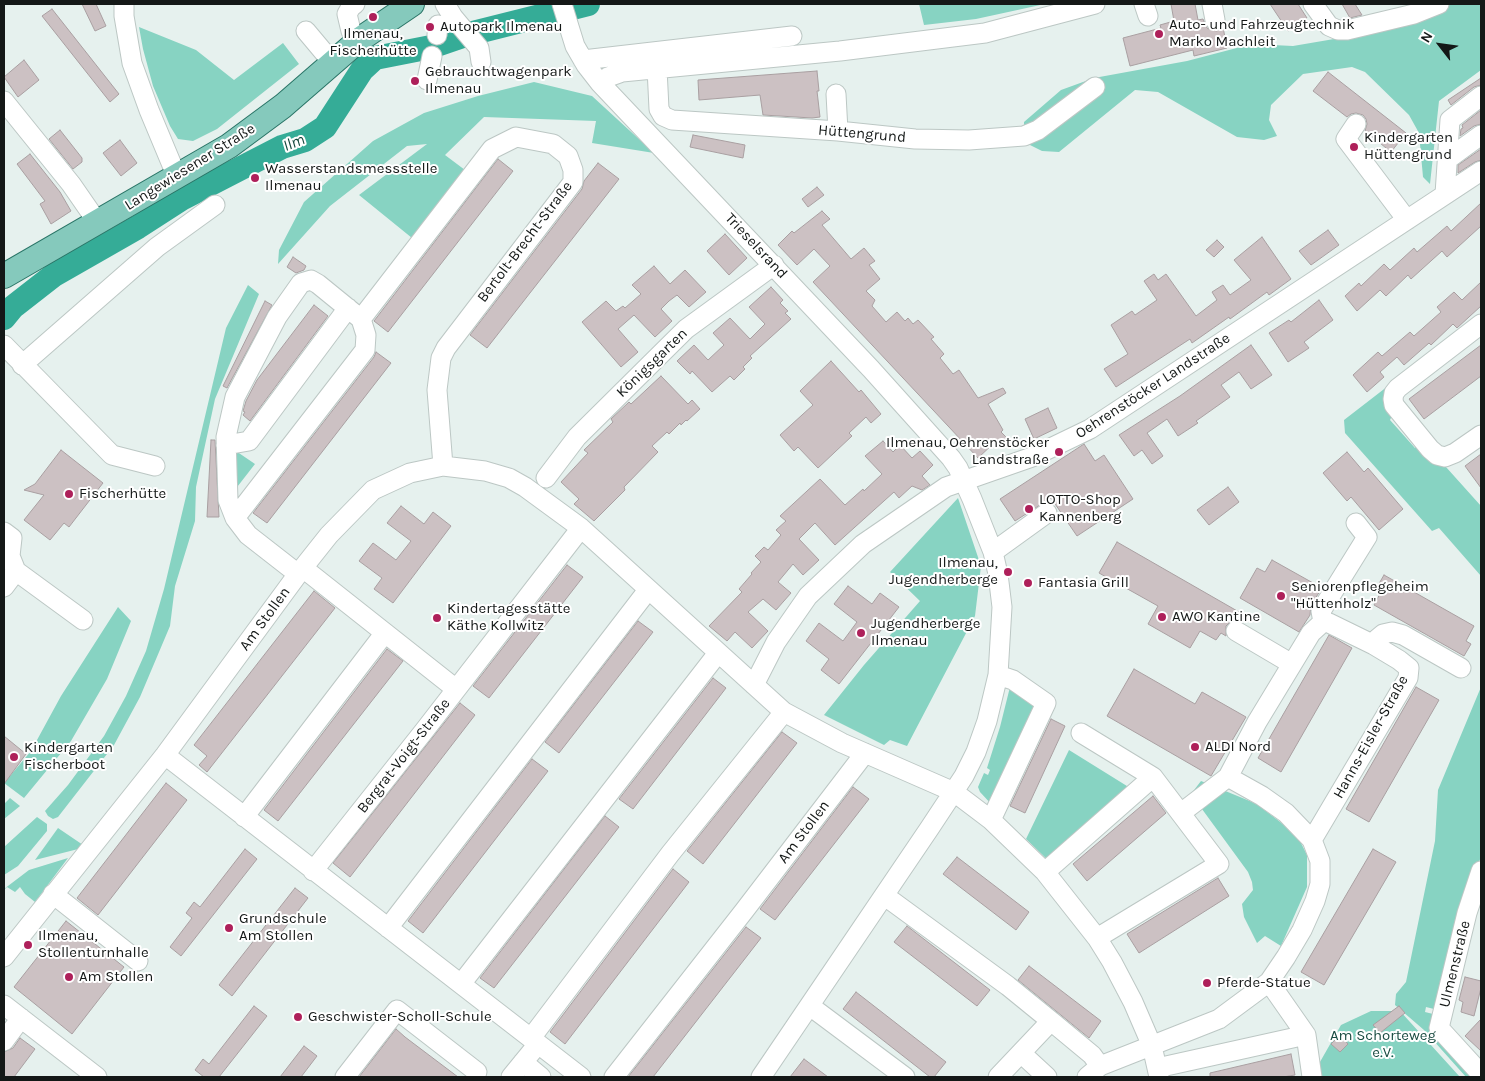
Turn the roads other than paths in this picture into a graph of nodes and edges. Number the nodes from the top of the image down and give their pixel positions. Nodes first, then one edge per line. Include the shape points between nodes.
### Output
1 (355, 4) edge
2 (412, 4) edge
3 (445, 4) edge
4 (562, 4) edge
5 (1094, 4) edge
6 (1313, 4) edge
7 (1439, 4) edge
8 (120, 8) edge
9 (306, 31) dead end
10 (792, 36) dead end
11 (359, 40) junction
12 (480, 55) dead end
13 (432, 56) dead end
14 (582, 60) junction
15 (332, 62) junction
16 (657, 68) junction
17 (427, 80) dead end
18 (600, 83) junction
19 (1095, 87) dead end
20 (836, 94) dead end
21 (1481, 96) edge
22 (4, 101) edge
23 (1356, 124) dead end
24 (838, 130) junction
25 (1481, 135) edge
26 (1448, 159) junction
27 (1481, 171) edge
28 (177, 177) junction
29 (1445, 194) junction
30 (215, 205) dead end
31 (1407, 220) junction
32 (98, 223) junction
33 (774, 265) junction
34 (4, 276) edge
35 (354, 314) junction
36 (1481, 324) edge
37 (4, 345) edge
38 (22, 365) junction
39 (1481, 435) edge
40 (226, 441) junction
41 (155, 466) dead end
42 (443, 466) junction
43 (546, 478) dead end
44 (965, 482) junction
45 (1047, 513) dead end
46 (235, 518) junction
47 (1356, 523) dead end
48 (581, 528) junction
49 (4, 532) edge
50 (993, 552) junction
51 (16, 571) junction
52 (300, 571) junction
53 (4, 588) edge
54 (648, 590) junction
55 (83, 620) dead end
56 (1323, 622) junction
57 (1236, 631) dead end
58 (384, 634) junction
59 (1374, 645) junction
60 (718, 653) junction
61 (1292, 664) junction
62 (1461, 668) dead end
63 (998, 675) junction
64 (754, 685) junction
65 (456, 689) junction
66 (784, 712) junction
67 (1081, 733) dead end
68 (865, 753) junction
69 (165, 755) junction
70 (1153, 776) junction
71 (1228, 777) junction
72 (954, 792) junction
73 (1181, 813) junction
74 (244, 817) junction
75 (991, 820) junction
76 (1312, 840) junction
77 (313, 871) junction
78 (1481, 871) edge
79 (1045, 872) junction
80 (53, 894) junction
81 (885, 896) junction
82 (1474, 916) edge
83 (388, 928) junction
84 (1097, 938) junction
85 (4, 957) edge
86 (138, 961) dead end
87 (1269, 982) junction
88 (461, 984) junction
89 (4, 1005) edge
90 (810, 1006) junction
91 (21, 1018) junction
92 (1052, 1020) junction
93 (1306, 1035) junction
94 (4, 1041) edge
95 (534, 1041) junction
96 (1152, 1046) junction
97 (1021, 1053) junction
98 (524, 1062) junction
99 (477, 1072) dead end
100 (1094, 1072) edge
101 (1158, 1072) edge
102 (1481, 1074) edge
103 (93, 1076) edge
104 (764, 1076) edge
105 (345, 1077) edge
106 (511, 1077) edge
107 (541, 1077) edge
108 (581, 1077) edge
109 (614, 1077) edge
110 (905, 1077) edge
111 (998, 1077) edge
112 (1047, 1077) edge
113 (1312, 1077) edge

1 - 11 street via 347,14 351,31
2 - 11 main road, Langewiesener Straße
3 - 12 street
4 - 14 street, Trieselsrand
5 - 16 street via 985,33 840,51
6 - 7 street via 1329,26 1338,30 1414,14
8 - 28 street via 132,64
9 - 15 street
10 - 14 street
11 - 15 main road, Langewiesener Straße
13 - 17 street
14 - 18 street, Trieselsrand
15 - 28 main road, Langewiesener Straße via 247,134
16 - 18 street via 622,72
16 - 24 street, Hüttengrund via 659,109 663,116 672,120
18 - 33 street, Trieselsrand
19 - 24 street, Hüttengrund via 1038,130 1024,136 915,139
20 - 24 street
21 - 26 street via 1450,120
22 - 32 street
23 - 31 street via 1346,139
25 - 26 street
26 - 29 street
27 - 29 street, Oehrenstöcker Landstraße
28 - 32 main road, Langewiesener Straße
29 - 31 street, Oehrenstöcker Landstraße
30 - 38 street via 157,246
31 - 44 street, Oehrenstöcker Landstraße via 1090,429 1032,457
32 - 34 main road, Langewiesener Straße
33 - 43 street, Königsgarten via 686,329 577,437
33 - 44 street, Trieselsrand via 907,407 951,458
35 - 40 street, Bertolt-Brecht-Straße via 249,441
35 - 40 street via 318,284 311,280 301,283 277,317 235,397
35 - 42 street, Bertolt-Brecht-Straße via 492,149 516,137 553,144 568,156 573,182 441,358 437,390
35 - 46 street via 366,335 365,350
36 - 39 street via 1394,393 1393,400 1437,455 1445,457 1455,453
37 - 38 street
38 - 41 street via 112,455
40 - 46 street via 228,500
42 - 48 street, Am Stollen via 485,471 509,478
42 - 52 street, Am Stollen via 410,473 373,490 329,535
44 - 50 street, Trieselsrand
44 - 64 street, Oehrenstöcker Landstraße via 946,487 863,544 808,596 776,642
45 - 50 street
46 - 52 street via 248,535
47 - 56 street via 1367,537 1321,611
48 - 54 street, Am Stollen
48 - 65 street
49 - 51 street via 12,538 10,556
50 - 63 street, Trieselsrand via 1000,590 995,639
51 - 53 street
51 - 55 street
52 - 58 street, Bergrat-Voigt-Straße
52 - 69 street, Am Stollen
54 - 60 street, Am Stollen
54 - 83 street
56 - 59 street, Hanns-Eisler-Straße via 1330,622
56 - 61 street via 1311,633
57 - 61 street
58 - 65 street, Bergrat-Voigt-Straße
58 - 74 street
59 - 62 street via 1383,634 1404,635
59 - 76 street, Hanns-Eisler-Straße via 1409,668 1408,678
60 - 64 street, Am Stollen
60 - 88 street
61 - 71 street
63 - 72 street, Trieselsrand via 976,752
63 - 75 street via 1013,680 1046,703
64 - 66 street, Am Stollen
65 - 77 street, Bergrat-Voigt-Straße
66 - 68 street, Am Stollen
66 - 95 street via 670,854
67 - 70 street
68 - 72 street, Am Stollen
68 - 109 street, Am Stollen
69 - 74 street
69 - 80 street, Am Stollen
70 - 73 street
70 - 79 street
71 - 73 street
71 - 76 street via 1286,813
72 - 75 street, Am Stollen
72 - 81 street, Trieselsrand
73 - 84 street via 1219,864
74 - 77 street
75 - 79 street, Am Stollen
76 - 87 street via 1320,861 1320,884 1302,930
77 - 83 street
78 - 82 street, Ulmenstraße
79 - 84 street, Am Stollen
80 - 85 street, Am Stollen
80 - 86 street
81 - 90 street, Trieselsrand
81 - 92 street
82 - 102 street, Ulmenstraße via 1439,1028
83 - 88 street
84 - 96 street, Am Stollen via 1133,1002
87 - 93 street
87 - 96 street via 1219,1019
88 - 95 street
89 - 91 street
90 - 104 street, Trieselsrand
90 - 110 street
91 - 94 street
91 - 103 street
92 - 97 street
92 - 100 street via 1092,1055
93 - 101 street
93 - 113 street
95 - 98 street
95 - 108 street
96 - 100 street
96 - 101 street, Am Stollen
97 - 111 street
97 - 112 street
98 - 106 street
98 - 107 street
99 - 105 street via 397,1010

